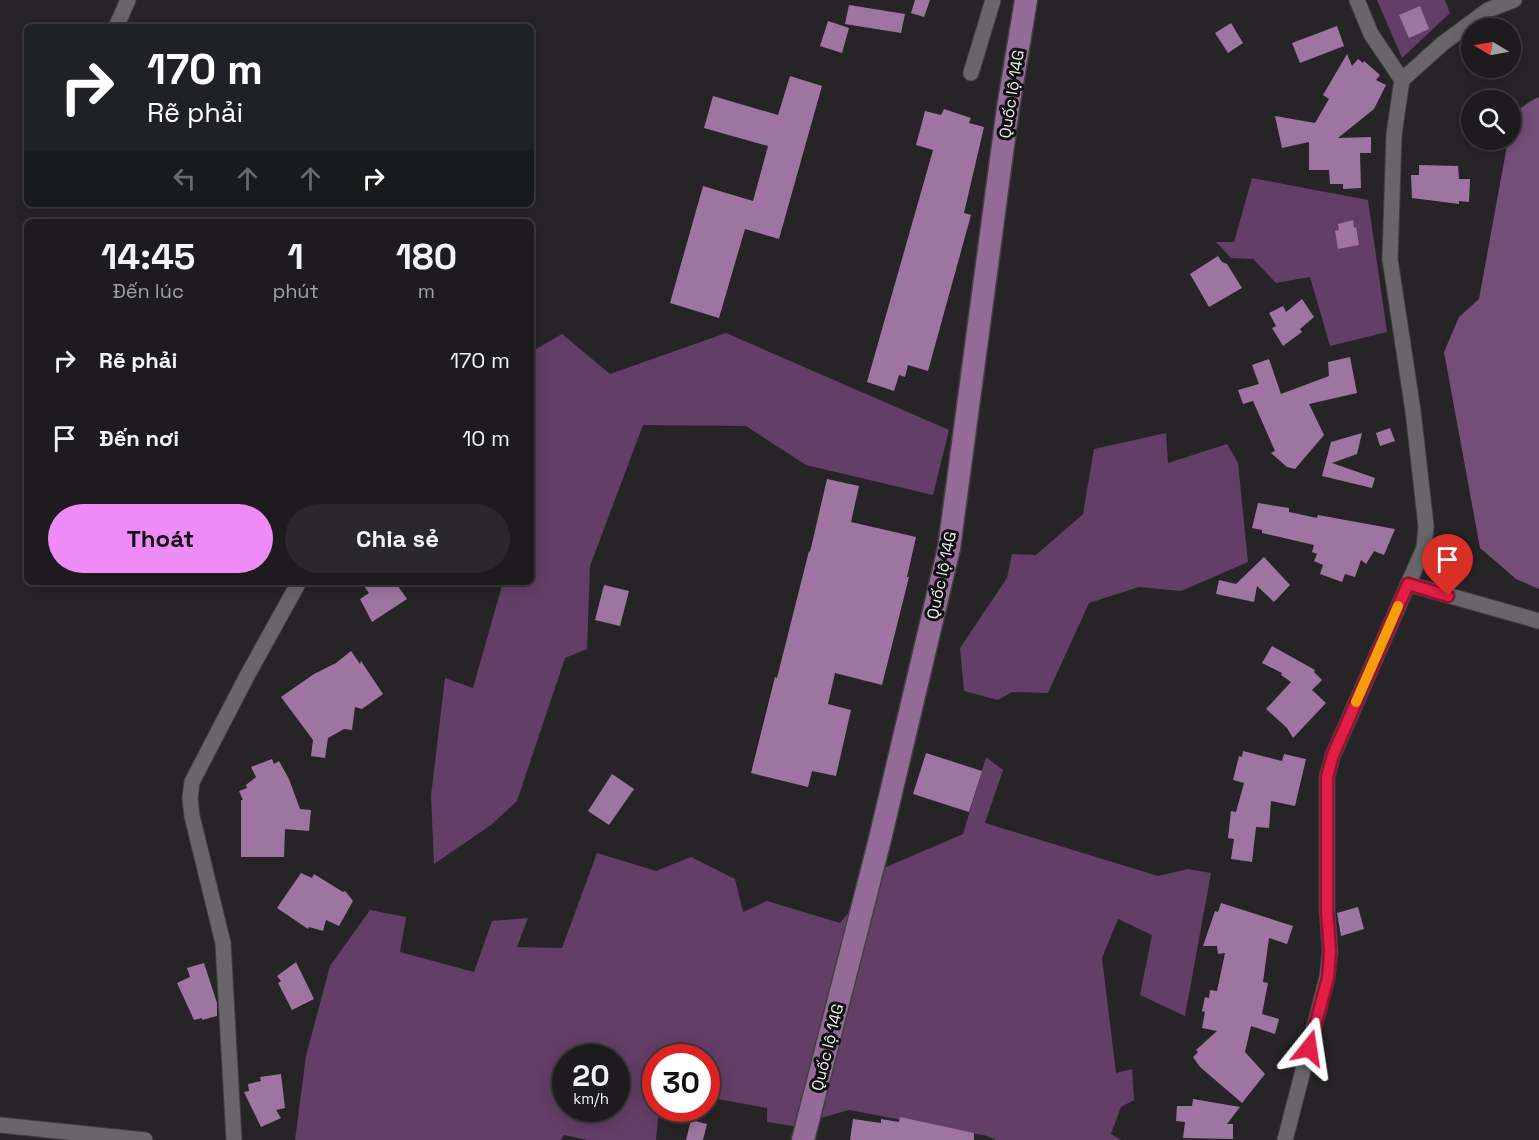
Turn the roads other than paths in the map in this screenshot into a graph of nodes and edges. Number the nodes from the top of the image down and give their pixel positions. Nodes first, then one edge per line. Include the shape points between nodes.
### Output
1 (128, 0) edge
2 (993, 0) edge
3 (1026, 0) edge
4 (1357, 0) edge
5 (1514, 0) edge
6 (117, 24) edge
7 (971, 73) dead end
8 (1402, 80) junction
9 (1408, 584) junction
10 (297, 585) edge
11 (1539, 621) edge
12 (0, 1125) edge
13 (145, 1140) edge
14 (234, 1140) edge
15 (803, 1140) edge
16 (1285, 1140) edge

1 - 6 street
2 - 7 street
3 - 15 main road, Quốc lộ 14G via 949,548
4 - 8 street via 1371,34
5 - 8 street via 1488,10
8 - 9 street via 1394,134 1390,259 1426,526 1424,548
9 - 11 street
9 - 16 street via 1327,777 1328,978
10 - 14 street via 192,782 190,798 223,943
12 - 13 street

